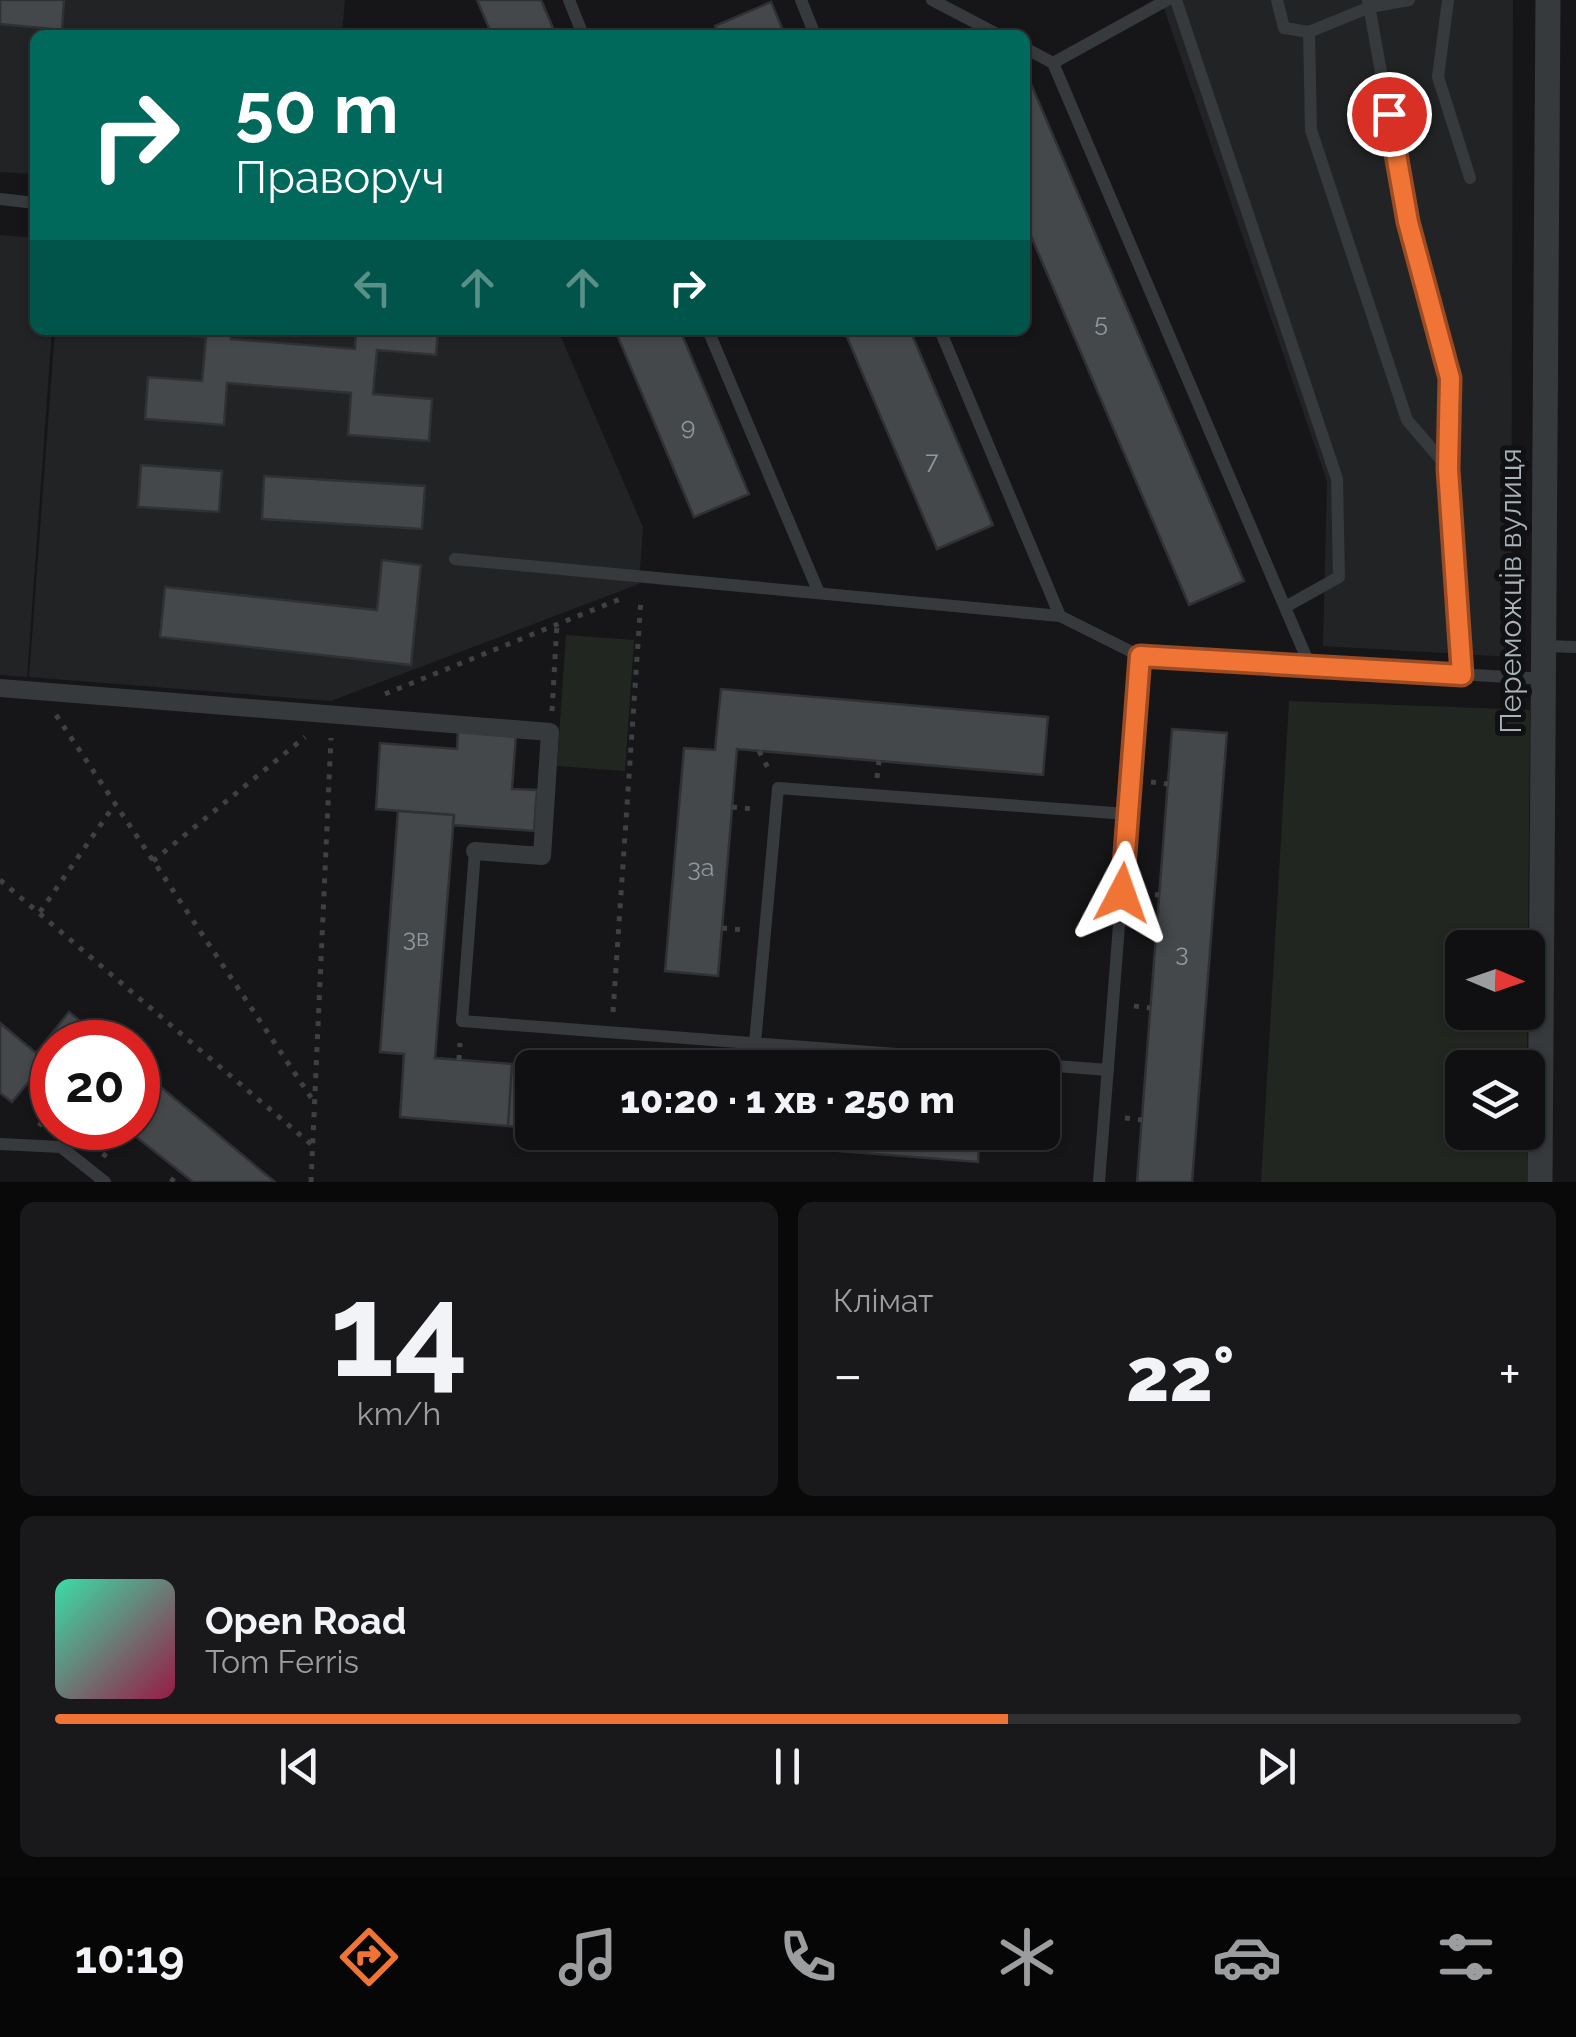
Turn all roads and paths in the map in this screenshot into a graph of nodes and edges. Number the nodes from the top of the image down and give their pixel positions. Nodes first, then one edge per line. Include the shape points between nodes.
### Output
1 (568, 0) edge
2 (800, 0) edge
3 (932, 0) edge
4 (1167, 0) edge
5 (1176, 0) edge
6 (1277, 0) edge
7 (1409, 0) edge
8 (1448, 0) edge
9 (1548, 0) edge
10 (1369, 3) edge
11 (581, 30) edge
12 (813, 30) edge
13 (990, 30) edge
14 (1309, 32) junction
15 (1030, 51) edge
16 (1054, 63) junction
17 (1470, 178) dead end
18 (0, 199) edge
19 (30, 202) edge
20 (710, 335) edge
21 (942, 335) edge
22 (1448, 469) junction
23 (455, 559) dead end
24 (819, 593) junction
25 (1287, 606) junction
26 (1060, 616) junction
27 (558, 624) junction
28 (1544, 646) junction
29 (1576, 647) edge
30 (1140, 656) junction
31 (1310, 666) junction
32 (1462, 675) junction
33 (1544, 679) junction
34 (0, 688) edge
35 (41, 692) junction
36 (384, 694) dead end
37 (332, 715) junction
38 (550, 732) junction
39 (115, 804) junction
40 (1128, 814) junction
41 (475, 852) joint
42 (153, 861) junction
43 (0, 880) edge
44 (39, 913) junction
45 (611, 1032) junction
46 (755, 1043) junction
47 (1108, 1070) junction
48 (314, 1102) junction
49 (0, 1144) edge
50 (312, 1145) junction
51 (108, 1150) edge
52 (91, 1171) junction
53 (180, 1171) dead end
54 (105, 1182) edge
55 (171, 1182) edge
56 (310, 1182) edge
57 (1100, 1182) edge
58 (1540, 1182) edge

1 - 11 lane
2 - 12 lane
3 - 13 lane
4 - 16 lane
5 - 25 lane via 1337,479 1340,577
6 - 14 lane via 1284,28
7 - 10 lane
8 - 17 lane via 1438,76
9 - 28 street, Переможців вулиця
10 - 14 lane
10 - 22 lane via 1408,222 1450,378
14 - 22 lane via 1311,130 1407,420
15 - 16 lane
16 - 25 lane
18 - 19 lane
20 - 24 lane
21 - 26 lane
22 - 32 lane
23 - 24 lane
24 - 26 lane
25 - 31 lane
26 - 30 lane
27 - 36 path
27 - 38 path
27 - 45 path via 642,591
28 - 29 lane
28 - 33 street, Переможців вулиця
30 - 31 lane
30 - 40 lane
31 - 32 lane
32 - 33 lane
33 - 58 street, Переможців вулиця
34 - 35 street
35 - 37 street
35 - 39 path
37 - 38 street
37 - 42 path
37 - 48 path
38 - 41 street via 542,856
39 - 42 path
39 - 44 path
40 - 46 lane via 778,788
40 - 47 lane
41 - 45 lane via 462,1021
42 - 48 path
43 - 44 path
44 - 50 path
45 - 46 lane
46 - 47 lane
47 - 57 lane
48 - 50 path
49 - 52 lane via 61,1147
50 - 56 path
51 - 52 path
52 - 54 lane
53 - 55 path

